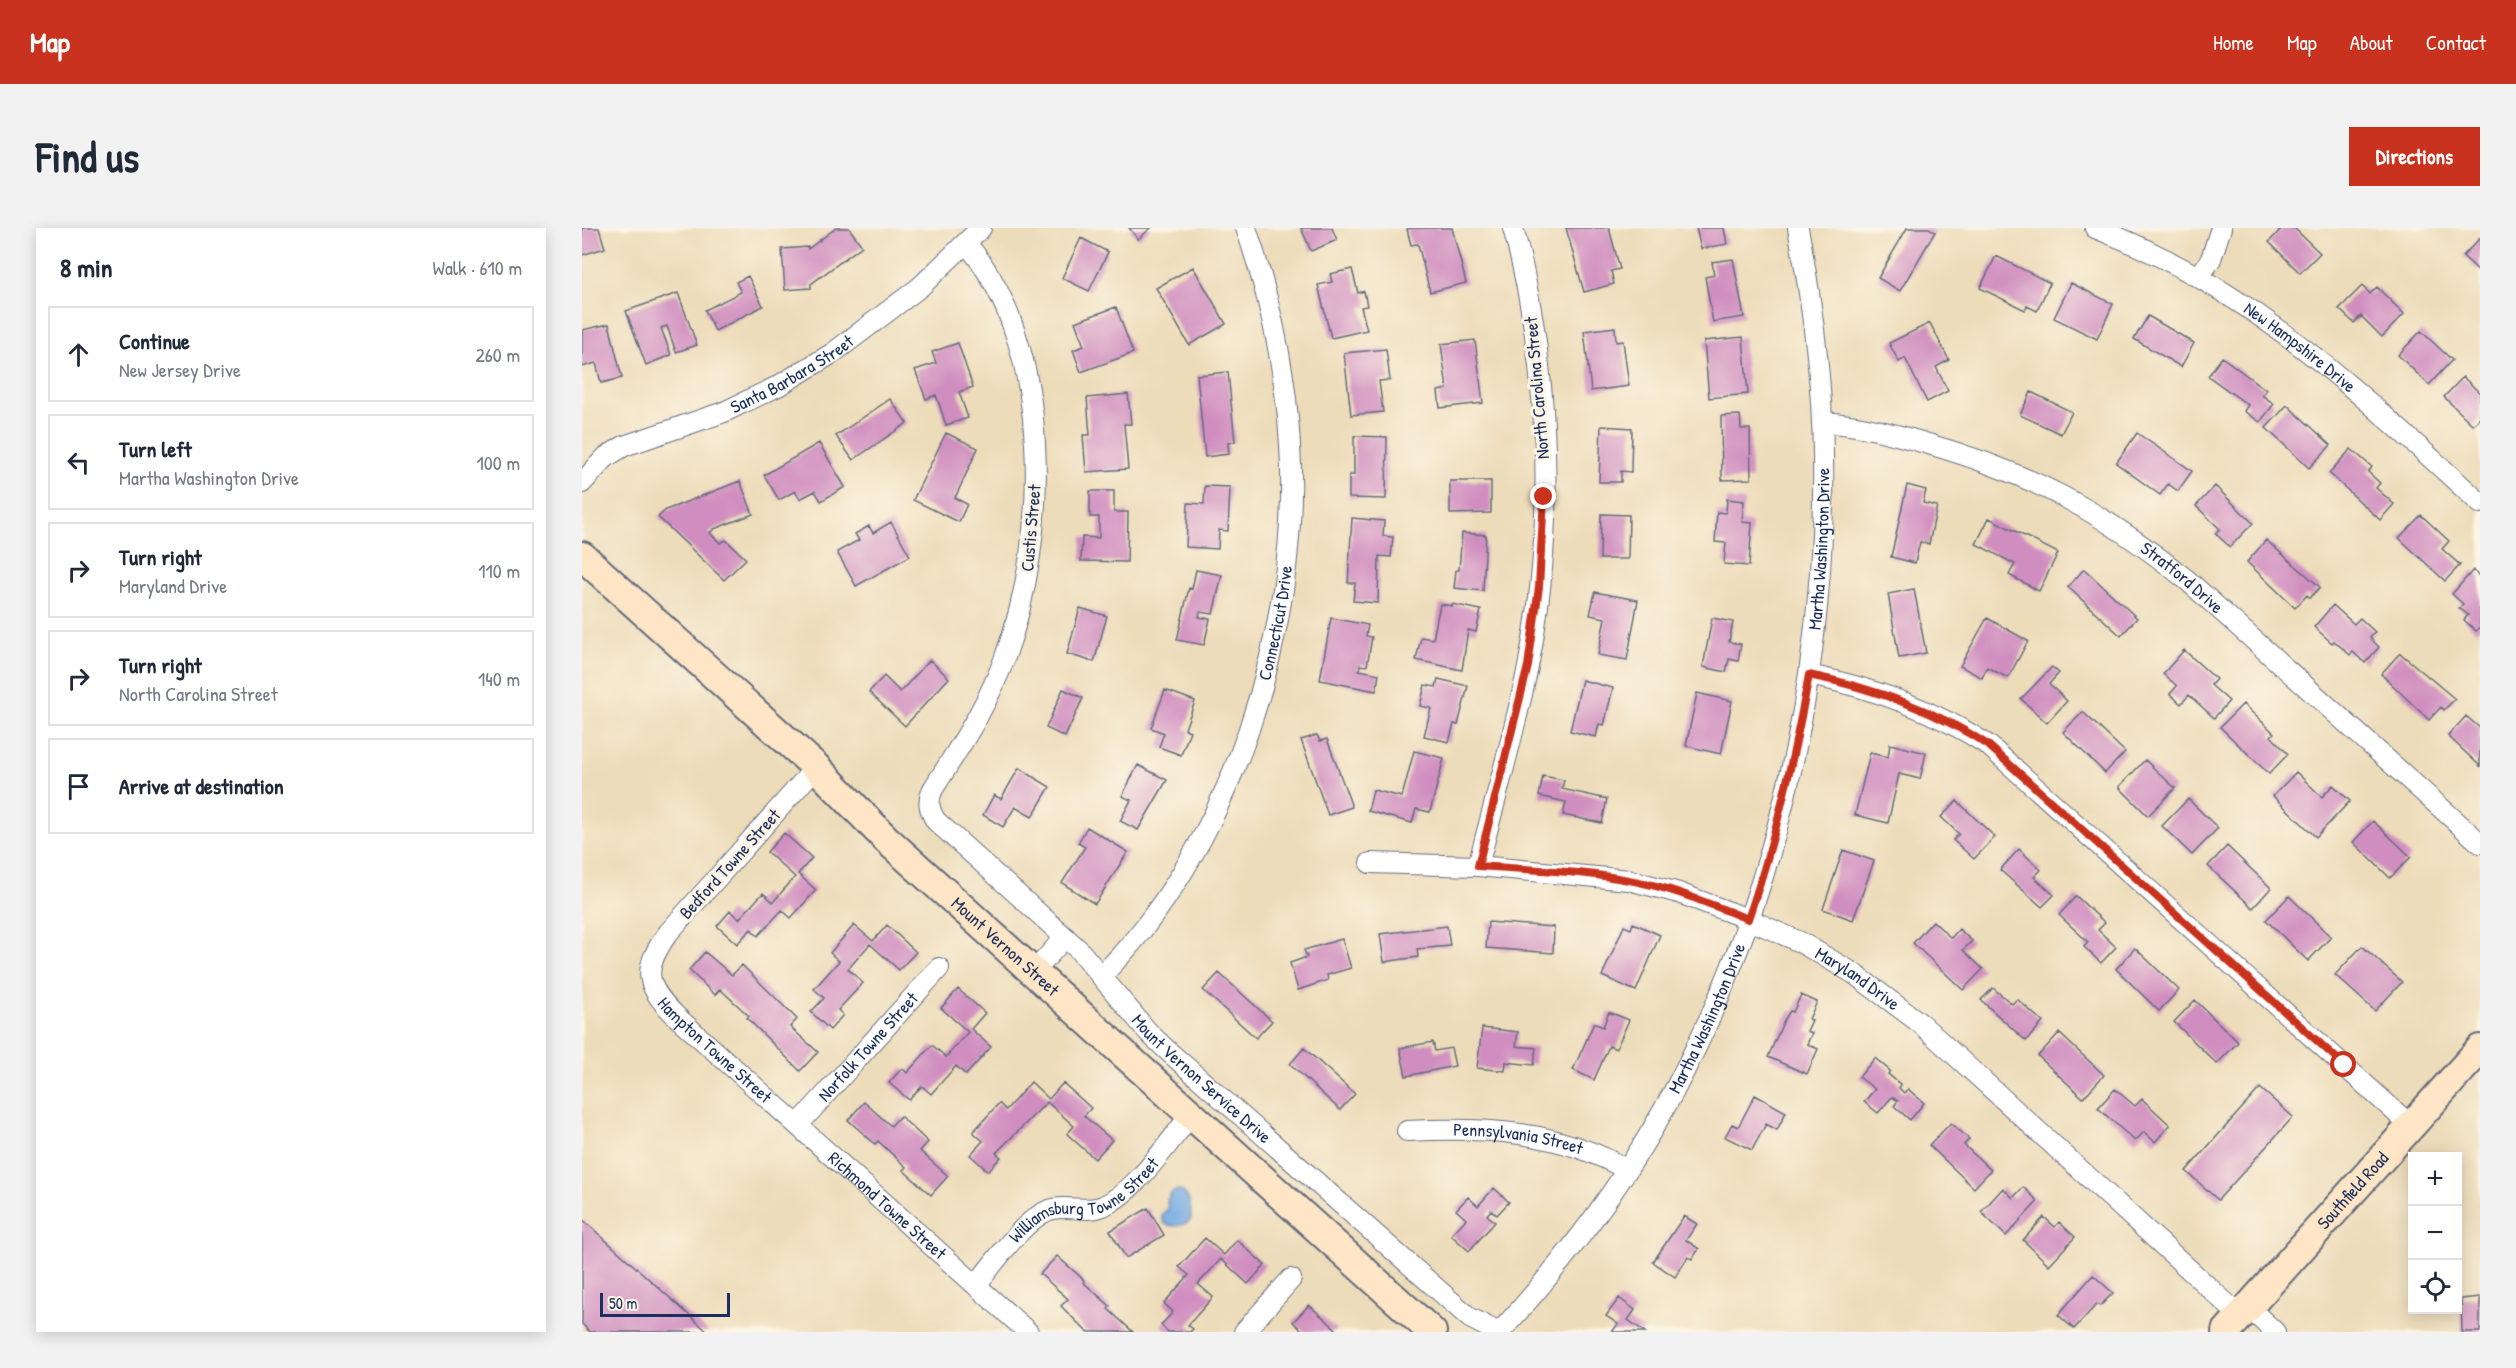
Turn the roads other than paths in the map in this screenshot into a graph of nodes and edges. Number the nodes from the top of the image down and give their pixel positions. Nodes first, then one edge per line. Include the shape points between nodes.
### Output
1 (981, 228) edge
2 (1246, 228) edge
3 (1513, 228) edge
4 (1798, 228) edge
5 (2095, 228) edge
6 (2221, 228) edge
7 (966, 243) junction
8 (2199, 277) junction
9 (1822, 422) junction
10 (584, 478) edge
11 (2480, 503) edge
12 (582, 556) edge
13 (1809, 675) junction
14 (816, 767) junction
15 (929, 806) joint
16 (2480, 843) edge
17 (1370, 863) dead end
18 (1478, 866) junction
19 (1748, 919) junction
20 (1065, 937) junction
21 (650, 966) joint
22 (939, 968) dead end
23 (1033, 973) junction
24 (1101, 976) junction
25 (2480, 1049) edge
26 (1192, 1114) junction
27 (798, 1125) junction
28 (2411, 1126) junction
29 (1407, 1131) dead end
30 (1627, 1170) junction
31 (1291, 1279) dead end
32 (976, 1285) junction
33 (2238, 1318) edge
34 (1028, 1332) edge
35 (1244, 1332) edge
36 (1432, 1332) edge
37 (1499, 1332) edge
38 (2275, 1332) edge

1 - 7 street, Santa Barbara Street
2 - 24 street, Connecticut Drive via 1277,340 1290,447 1288,547 1277,621 1245,741 1212,821 1172,890
3 - 18 street, North Carolina Street via 1528,295 1542,407 1543,535 1528,666
4 - 9 street, Martha Washington Drive via 1815,339
5 - 8 street, New Hampshire Drive
6 - 8 street via 2211,259
7 - 10 street, Santa Barbara Street via 897,305 802,373 724,412 624,446
7 - 15 street, Custis Street via 981,260 1000,295 1025,370 1034,423 1034,530 1028,574 1005,658 980,712 933,789
8 - 11 street, New Hampshire Drive via 2303,346
9 - 13 street, Martha Washington Drive via 1822,533
9 - 16 street, Stratford Drive via 1896,434 1998,466 2100,516 2187,580
12 - 14 street, Mount Vernon Street
13 - 19 street, Martha Washington Drive via 1774,836
13 - 28 street via 1871,689 1916,706 1988,745
14 - 21 street, Bedford Towne Street via 668,933
14 - 23 street, Mount Vernon Street via 886,840
15 - 20 street, Mount Vernon Service Drive via 936,821
17 - 18 street, Maryland Drive
18 - 19 street, Maryland Drive via 1629,880 1679,893
19 - 30 street, Martha Washington Drive via 1702,1034 1674,1091
19 - 33 street, Maryland Drive via 1826,956 1920,1023
20 - 23 street
20 - 24 street, Mount Vernon Service Drive
21 - 27 street, Hampton Towne Street via 653,989 668,1009
22 - 27 street, Norfolk Towne Street
23 - 26 street, Mount Vernon Street
24 - 37 street, Mount Vernon Service Drive via 1167,1051 1470,1318
25 - 28 street, Southfield Road
26 - 32 street, Williamsburg Towne Street via 1129,1187 1104,1205 1085,1210 1065,1207 1044,1211 1029,1222
26 - 36 street, Mount Vernon Street
27 - 32 street, Richmond Towne Street
28 - 33 street, Southfield Road
29 - 30 street, Pennsylvania Street via 1483,1129 1543,1137 1598,1154
30 - 37 street, Martha Washington Drive via 1559,1265
31 - 35 street
32 - 34 street, Richmond Towne Street
33 - 38 street, Maryland Drive

